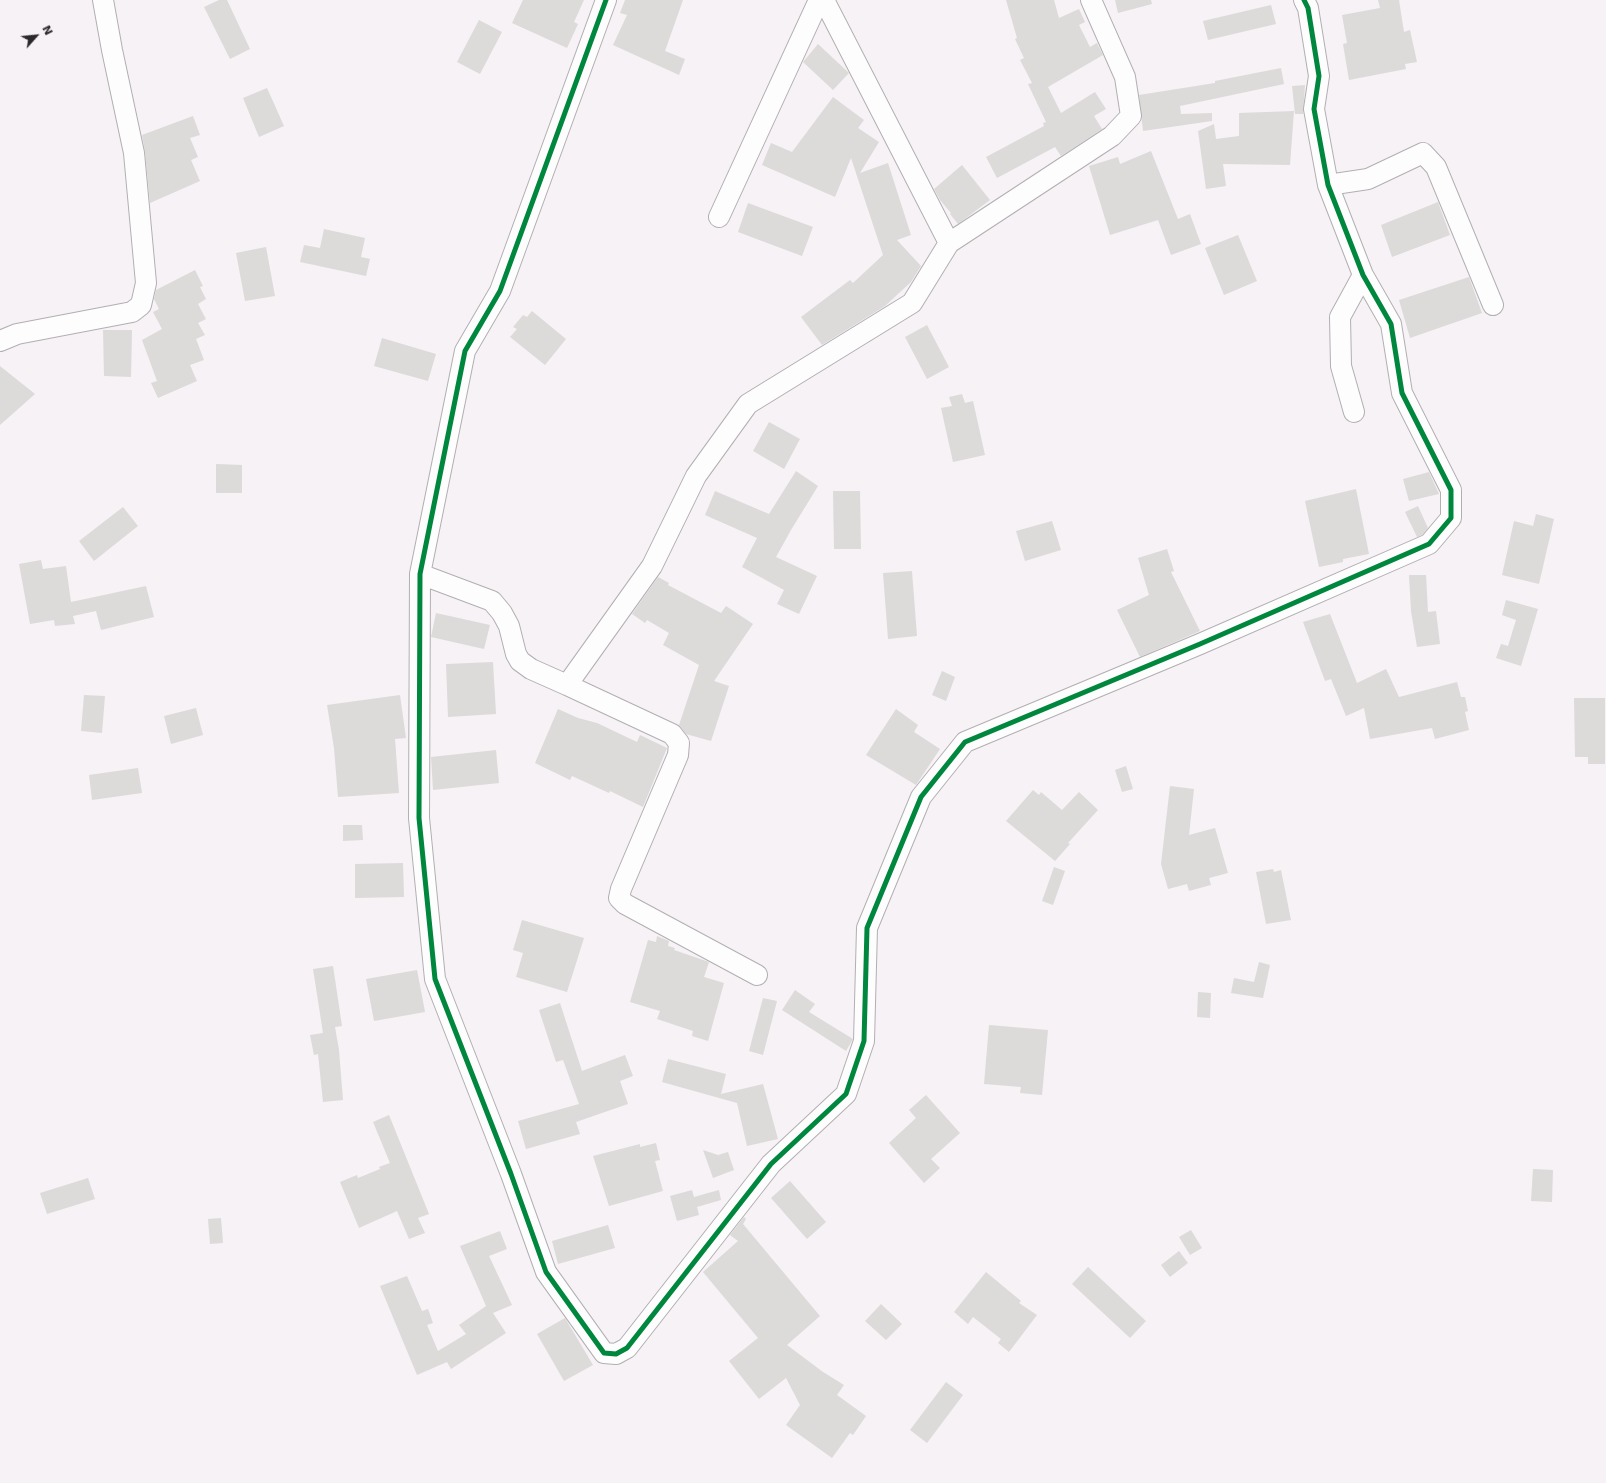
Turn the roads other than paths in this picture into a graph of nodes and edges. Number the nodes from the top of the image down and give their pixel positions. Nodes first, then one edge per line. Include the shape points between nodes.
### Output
1 (103, 0) edge
2 (606, 0) edge
3 (819, 0) edge
4 (824, 0) edge
5 (1091, 0) edge
6 (1304, 0) edge
7 (1328, 185) junction
8 (720, 217) dead end
9 (949, 243) junction
10 (1363, 276) junction
11 (1493, 305) dead end
12 (0, 341) edge
13 (1354, 412) dead end
14 (420, 574) junction
15 (567, 685) junction
16 (757, 975) dead end

1 - 12 street via 134,153 146,284 141,306 132,312 17,334
2 - 14 street via 500,291 465,351
3 - 8 street
4 - 9 street
5 - 9 street via 1126,78 1131,116 1112,136
6 - 7 street via 1308,8 1319,76 1314,109
7 - 10 street
7 - 11 street via 1368,179 1423,153 1436,167
9 - 15 street via 912,303 748,404 696,476 652,566
10 - 13 street via 1340,317 1341,366
10 - 14 street via 1391,324 1402,392 1451,490 1451,518 1429,544 966,742 921,797 867,928 864,1041 846,1094 771,1164 627,1348 616,1354 604,1353 546,1272 435,979 419,818
14 - 15 street via 492,601 509,626 520,661 531,669
15 - 16 street via 672,734 679,744 678,755 619,898 625,904

